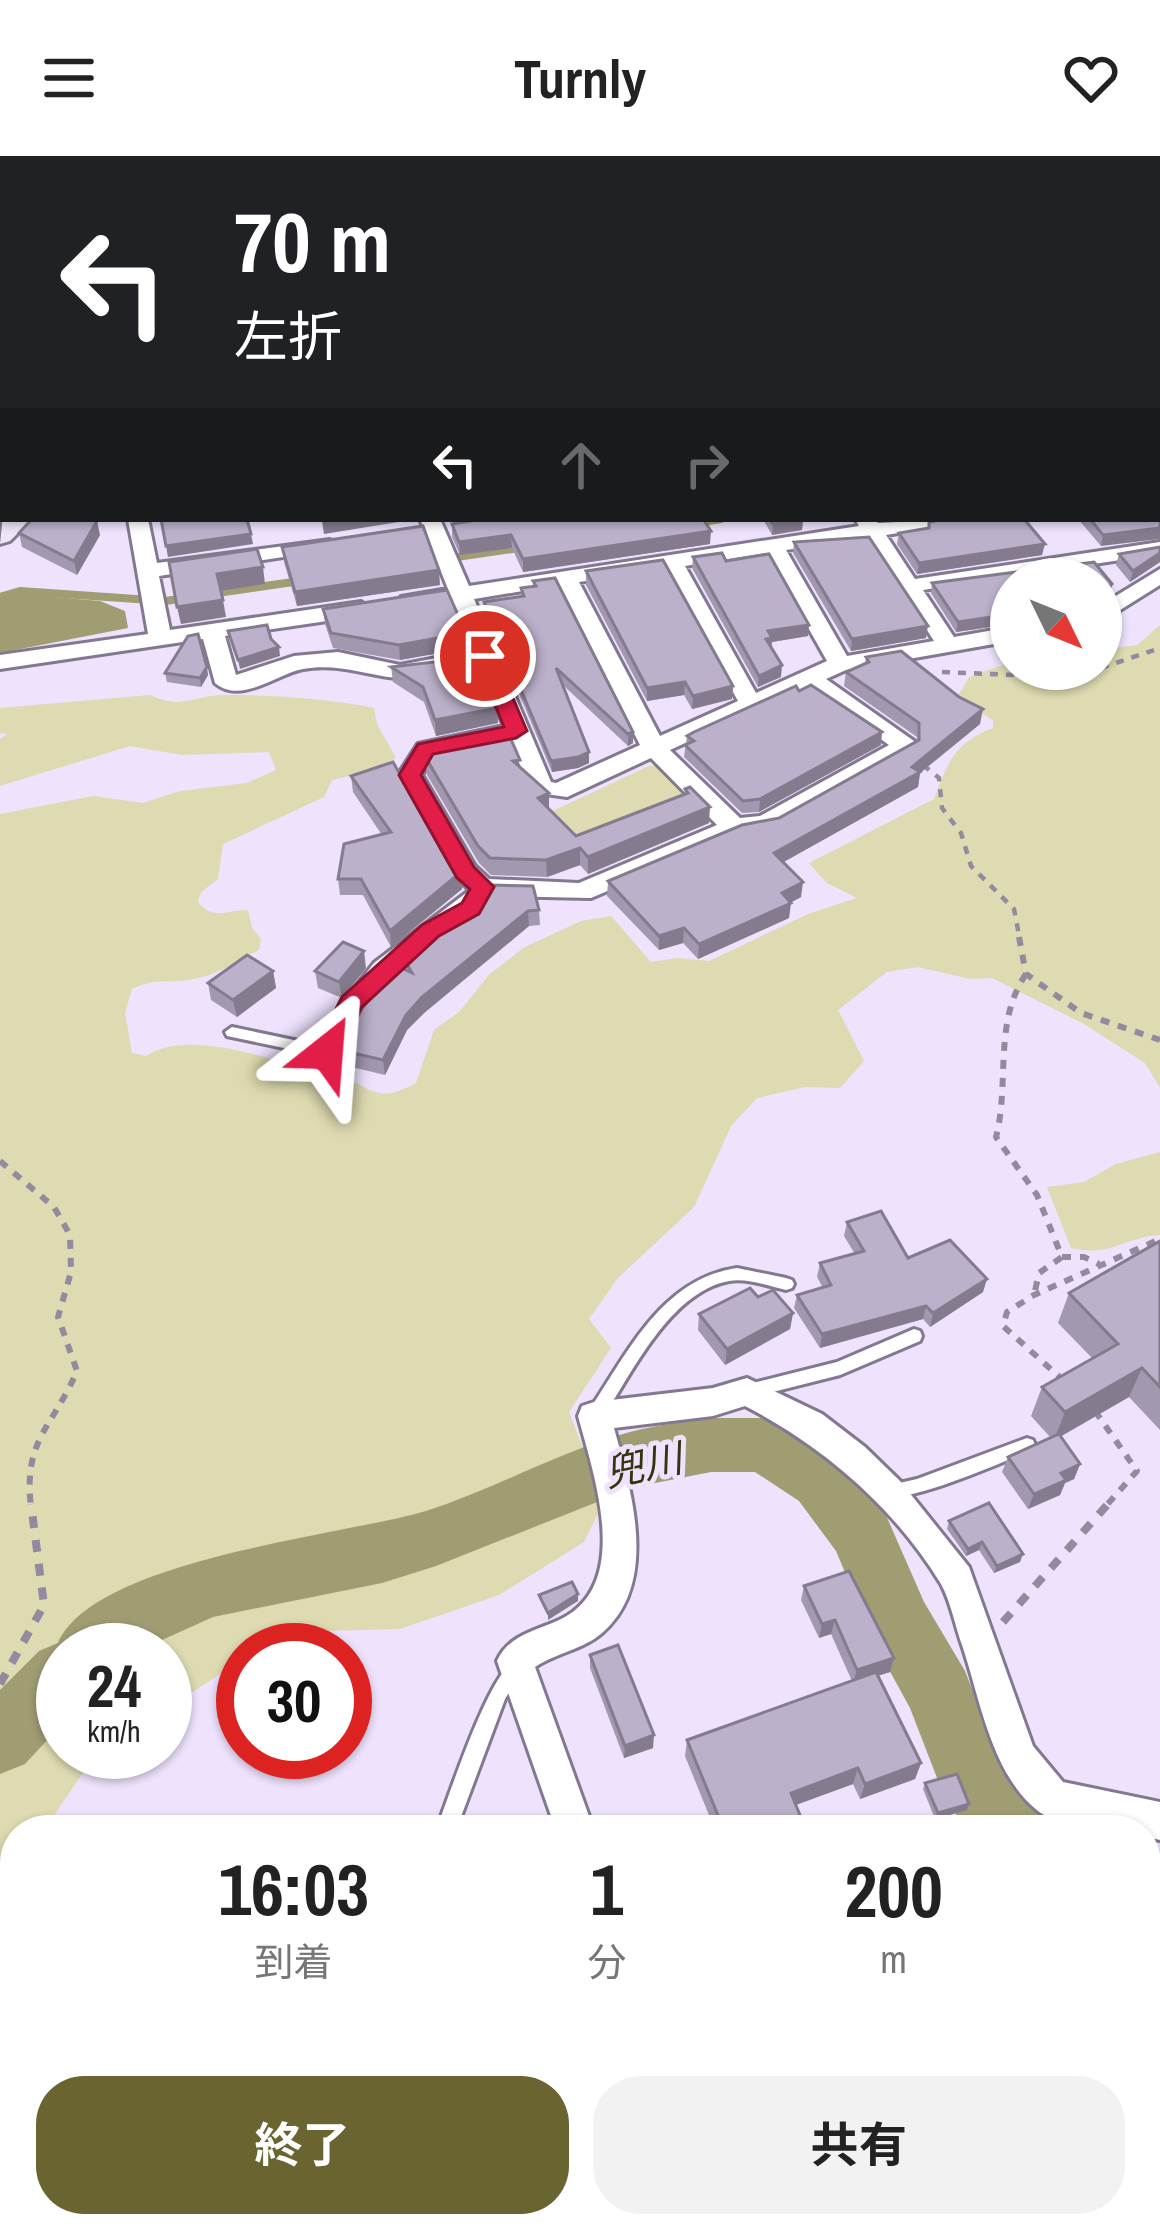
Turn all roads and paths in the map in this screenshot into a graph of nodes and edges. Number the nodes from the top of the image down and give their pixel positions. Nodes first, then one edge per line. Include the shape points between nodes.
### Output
1 (140, 522) edge
2 (908, 522) edge
3 (868, 525) edge
4 (433, 526) edge
5 (346, 542) edge
6 (773, 546) junction
7 (1160, 548) edge
8 (672, 562) junction
9 (148, 571) junction
10 (1160, 575) edge
11 (566, 578) junction
12 (909, 586) junction
13 (460, 595) junction
14 (1122, 601) edge
15 (212, 631) junction
16 (990, 637) edge
17 (160, 638) junction
18 (947, 644) junction
19 (1160, 648) edge
20 (485, 656) junction
21 (1122, 661) edge
22 (0, 662) edge
23 (840, 664) junction
24 (927, 670) edge
25 (990, 673) edge
26 (809, 677) junction
27 (751, 704) junction
28 (516, 731) junction
29 (654, 748) junction
30 (899, 750) junction
31 (734, 827) junction
32 (483, 887) junction
33 (1026, 974) junction
34 (232, 1032) dead end
35 (1160, 1040) edge
36 (327, 1052) joint
37 (0, 1161) edge
38 (1160, 1239) edge
39 (1062, 1257) junction
40 (1102, 1265) junction
41 (786, 1284) dead end
42 (1034, 1295) junction
43 (914, 1336) dead end
44 (1071, 1387) edge
45 (747, 1391) junction
46 (1088, 1402) edge
47 (594, 1416) junction
48 (1027, 1444) edge
49 (888, 1492) junction
50 (980, 1650) junction
51 (514, 1670) junction
52 (0, 1684) edge
53 (452, 1815) edge
54 (569, 1815) edge
55 (1131, 1815) edge

1 - 9 street
2 - 3 street
3 - 6 street
3 - 12 street
4 - 13 street
5 - 9 street
6 - 8 street
6 - 23 street
7 - 12 street
8 - 11 street
8 - 27 street
9 - 17 street
10 - 14 street
11 - 13 street
11 - 29 street
12 - 18 street
13 - 15 street
13 - 20 street
15 - 17 street
15 - 20 street via 227,683 338,658 400,672
16 - 18 street
17 - 22 street
18 - 23 street
19 - 21 path
20 - 28 street
23 - 26 street
24 - 25 path
26 - 27 street
26 - 30 street via 906,746
27 - 29 street
28 - 29 street via 541,787 558,791
28 - 32 street via 426,749 410,775 465,872
29 - 31 street
30 - 31 street via 766,824
30 - 33 path via 939,778 942,808 962,833 971,866 1014,909
31 - 32 street via 582,892
32 - 36 street via 470,908 431,931 351,1003
33 - 35 path via 1081,1013
33 - 39 path via 1005,1024 997,1137 1037,1195
34 - 36 lane
37 - 52 path via 68,1222 74,1247 57,1314 77,1371 31,1450 29,1499 44,1605
38 - 40 path
39 - 40 path
39 - 42 path via 1039,1273
40 - 42 path
41 - 47 lane via 734,1274 694,1285
42 - 44 path via 1007,1312 1003,1326
43 - 45 lane via 840,1368
45 - 47 street
45 - 49 street via 810,1424
46 - 50 path via 1137,1471
47 - 51 street via 619,1506 612,1588 592,1621 525,1651
48 - 49 lane
49 - 50 street via 958,1578
50 - 55 street via 1018,1757 1052,1799
51 - 53 lane
51 - 54 street

